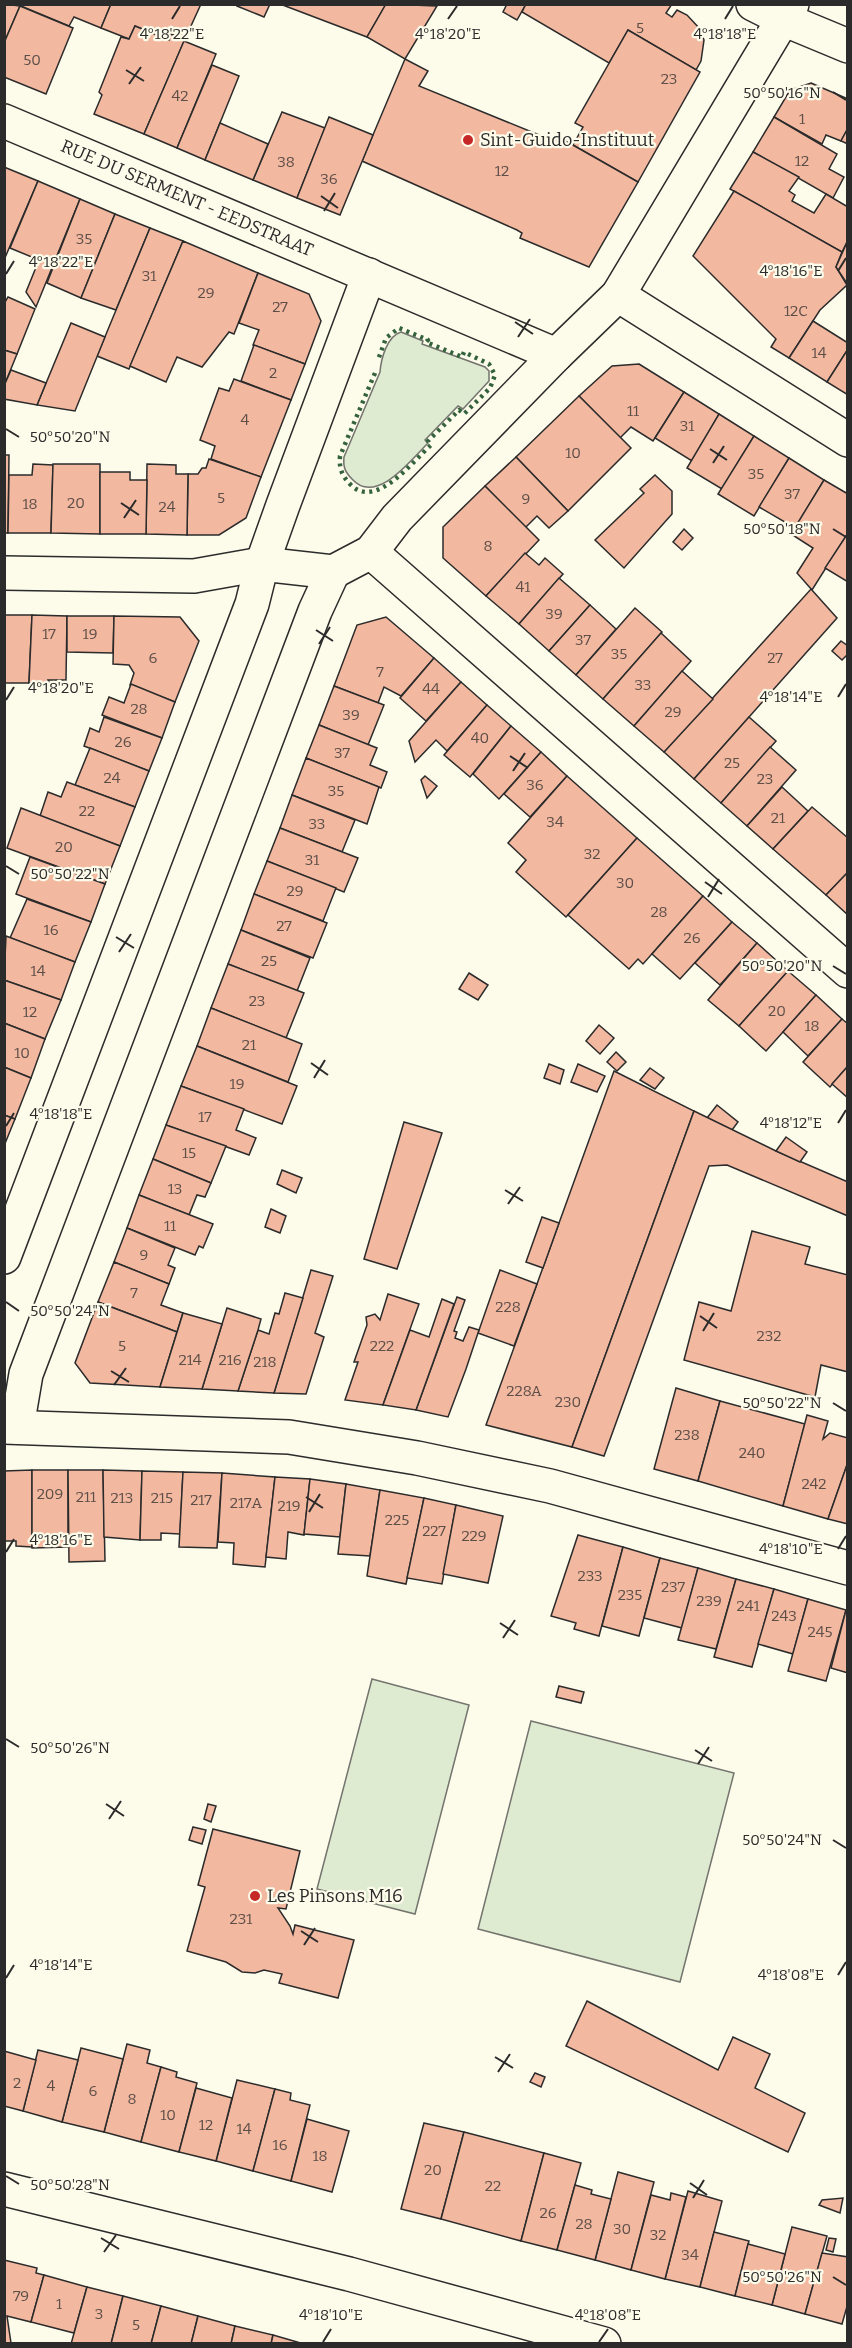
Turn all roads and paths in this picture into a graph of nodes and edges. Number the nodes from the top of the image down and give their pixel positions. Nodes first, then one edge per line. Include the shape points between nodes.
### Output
1 (753, 4) edge
2 (788, 12) edge
3 (848, 46) edge
4 (4, 121) edge
5 (369, 274) junction
6 (618, 295) junction
7 (556, 355) junction
8 (848, 440) edge
9 (371, 552) junction
10 (262, 564) junction
11 (333, 572) junction
12 (4, 573) edge
13 (848, 971) edge
14 (4, 1257) edge
15 (11, 1427) edge
16 (848, 1568) edge
17 (4, 2189) edge
18 (604, 2343) edge

1 - 2 street
2 - 3 street
2 - 6 street
4 - 5 street, RUE DU SERMENT - EEDSTRAAT
5 - 7 street, RUE DU SERMENT - EEDSTRAAT
5 - 10 street
6 - 7 street
6 - 8 street
7 - 9 street via 397,518
9 - 11 street
9 - 13 street
10 - 11 street
10 - 12 street via 194,576
10 - 14 street via 252,603
11 - 15 street via 26,1374
15 - 16 street via 289,1437 417,1458 550,1486
17 - 18 street via 349,2274

